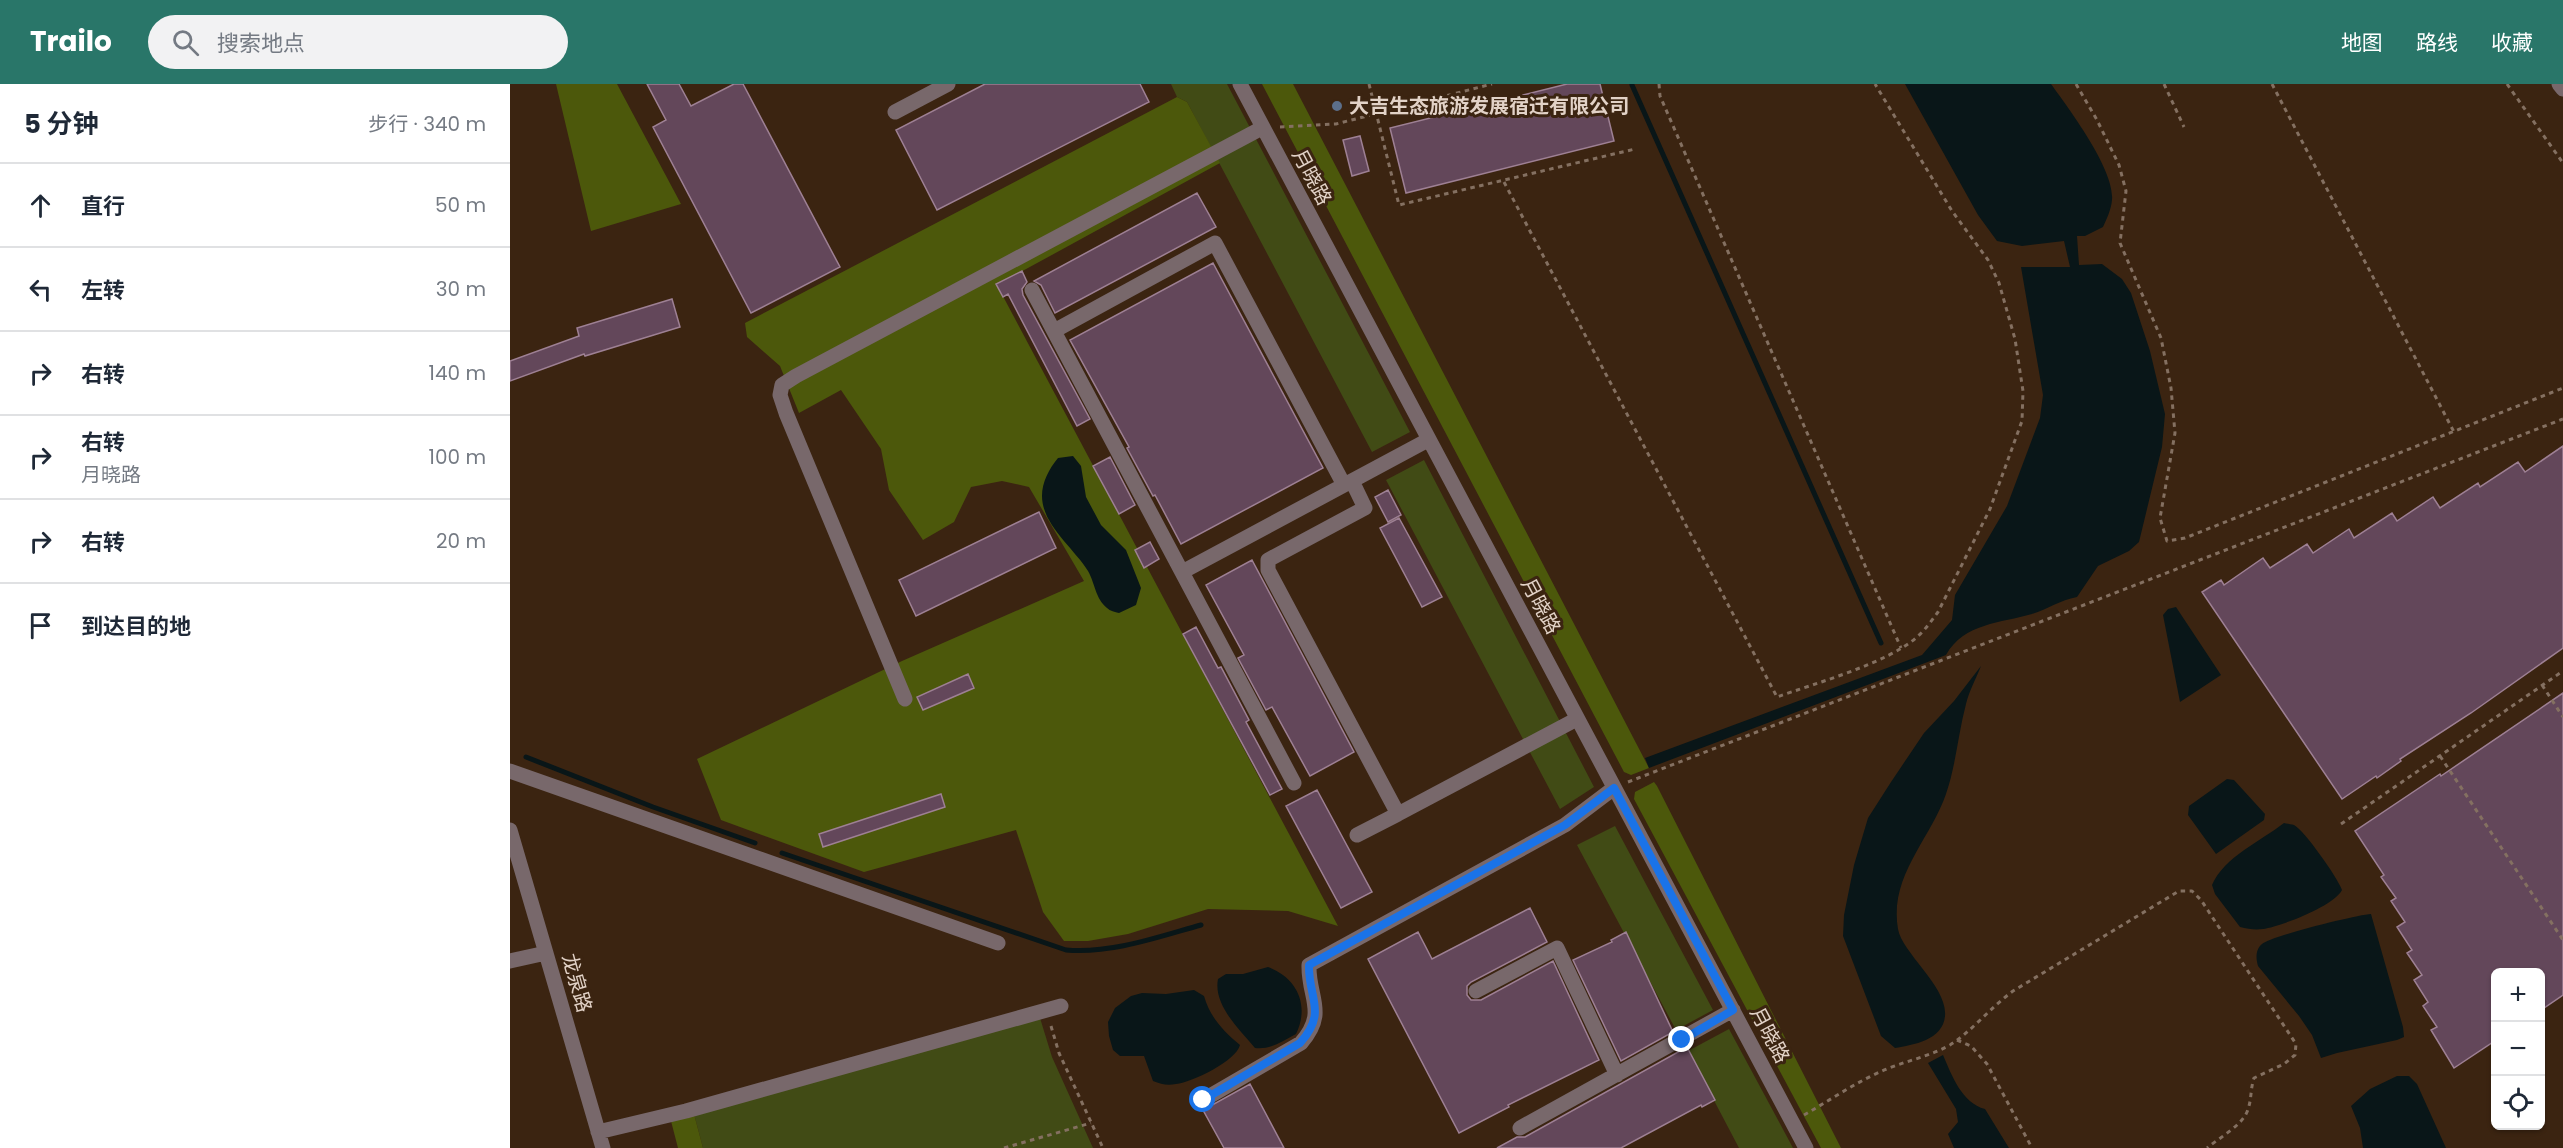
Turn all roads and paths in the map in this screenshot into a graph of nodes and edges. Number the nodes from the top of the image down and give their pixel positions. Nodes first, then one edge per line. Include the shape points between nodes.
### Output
1 (948, 84) edge
2 (1240, 84) edge
3 (1369, 84) edge
4 (1492, 84) edge
5 (1659, 84) edge
6 (1875, 84) edge
7 (2076, 84) edge
8 (2164, 84) edge
9 (2272, 84) edge
10 (2507, 84) edge
11 (2559, 84) edge
12 (2563, 89) edge
13 (895, 112) dead end
14 (1377, 114) junction
15 (2184, 127) dead end
16 (1262, 128) junction
17 (1635, 149) dead end
18 (2563, 163) edge
19 (1504, 182) junction
20 (1032, 290) dead end
21 (1054, 331) junction
22 (2563, 388) edge
23 (2563, 419) edge
24 (2454, 432) junction
25 (1428, 440) junction
26 (1348, 483) junction
27 (1182, 572) junction
28 (1901, 648) junction
29 (2563, 671) edge
30 (2542, 686) junction
31 (905, 699) dead end
32 (2563, 717) edge
33 (1577, 719) junction
34 (2440, 756) junction
35 (510, 771) edge
36 (1294, 783) dead end
37 (1614, 788) junction
38 (1398, 814) junction
39 (2341, 824) dead end
40 (510, 830) edge
41 (1357, 836) dead end
42 (2563, 940) edge
43 (998, 943) dead end
44 (546, 953) junction
45 (510, 961) edge
46 (1476, 991) dead end
47 (1054, 1008) joint
48 (1733, 1010) junction
49 (1957, 1040) junction
50 (1617, 1075) junction
51 (1203, 1100) dead end
52 (1792, 1122) junction
53 (1091, 1123) junction
54 (1521, 1128) dead end
55 (598, 1132) junction
56 (603, 1148) edge
57 (1004, 1148) edge
58 (1103, 1148) edge
59 (1806, 1148) edge
60 (2032, 1148) edge
61 (2207, 1148) edge

1 - 13 street
2 - 16 street, 月晓路
3 - 14 path
4 - 14 path
5 - 28 path via 1660,96
6 - 28 path via 1952,211 1988,260 2015,339 2023,391 2022,421 1990,509 1938,612 1917,638
7 - 24 path via 2119,165 2126,191 2120,243 2161,338 2172,388 2175,433 2160,518 2167,541 2185,538
8 - 15 path
9 - 24 path
10 - 18 path
11 - 12 street
14 - 16 path via 1336,124
14 - 19 path via 1399,205
16 - 25 street, 月晓路
16 - 31 street via 782,385 780,395 786,413
17 - 19 path
19 - 28 path via 1777,698
20 - 21 street
21 - 26 street via 1215,243
21 - 27 street
22 - 24 path
23 - 37 path
25 - 26 street
25 - 33 street, 月晓路
26 - 27 street
26 - 38 street via 1365,508 1268,560 1268,570
27 - 36 street
29 - 30 path
30 - 32 path
30 - 34 path
33 - 37 street, 月晓路
33 - 38 street
34 - 39 path
34 - 42 path
35 - 43 street
37 - 48 street, 月晓路
37 - 51 street via 1565,825 1309,965 1316,1004 1308,1035
38 - 41 street
40 - 44 street, 龙泉路
44 - 45 street
44 - 55 street, 龙泉路
46 - 50 street via 1557,948
47 - 53 path via 1059,1053
47 - 55 street
48 - 50 street
48 - 52 street, 月晓路
49 - 52 path via 1923,1058 1872,1076
49 - 60 path via 1971,1046 1987,1064
49 - 61 path via 2013,991 2179,891 2192,891 2296,1044 2295,1055 2284,1064 2254,1078 2246,1115
50 - 54 street
52 - 59 street, 月晓路
53 - 57 path
53 - 58 path
55 - 56 street, 龙泉路

